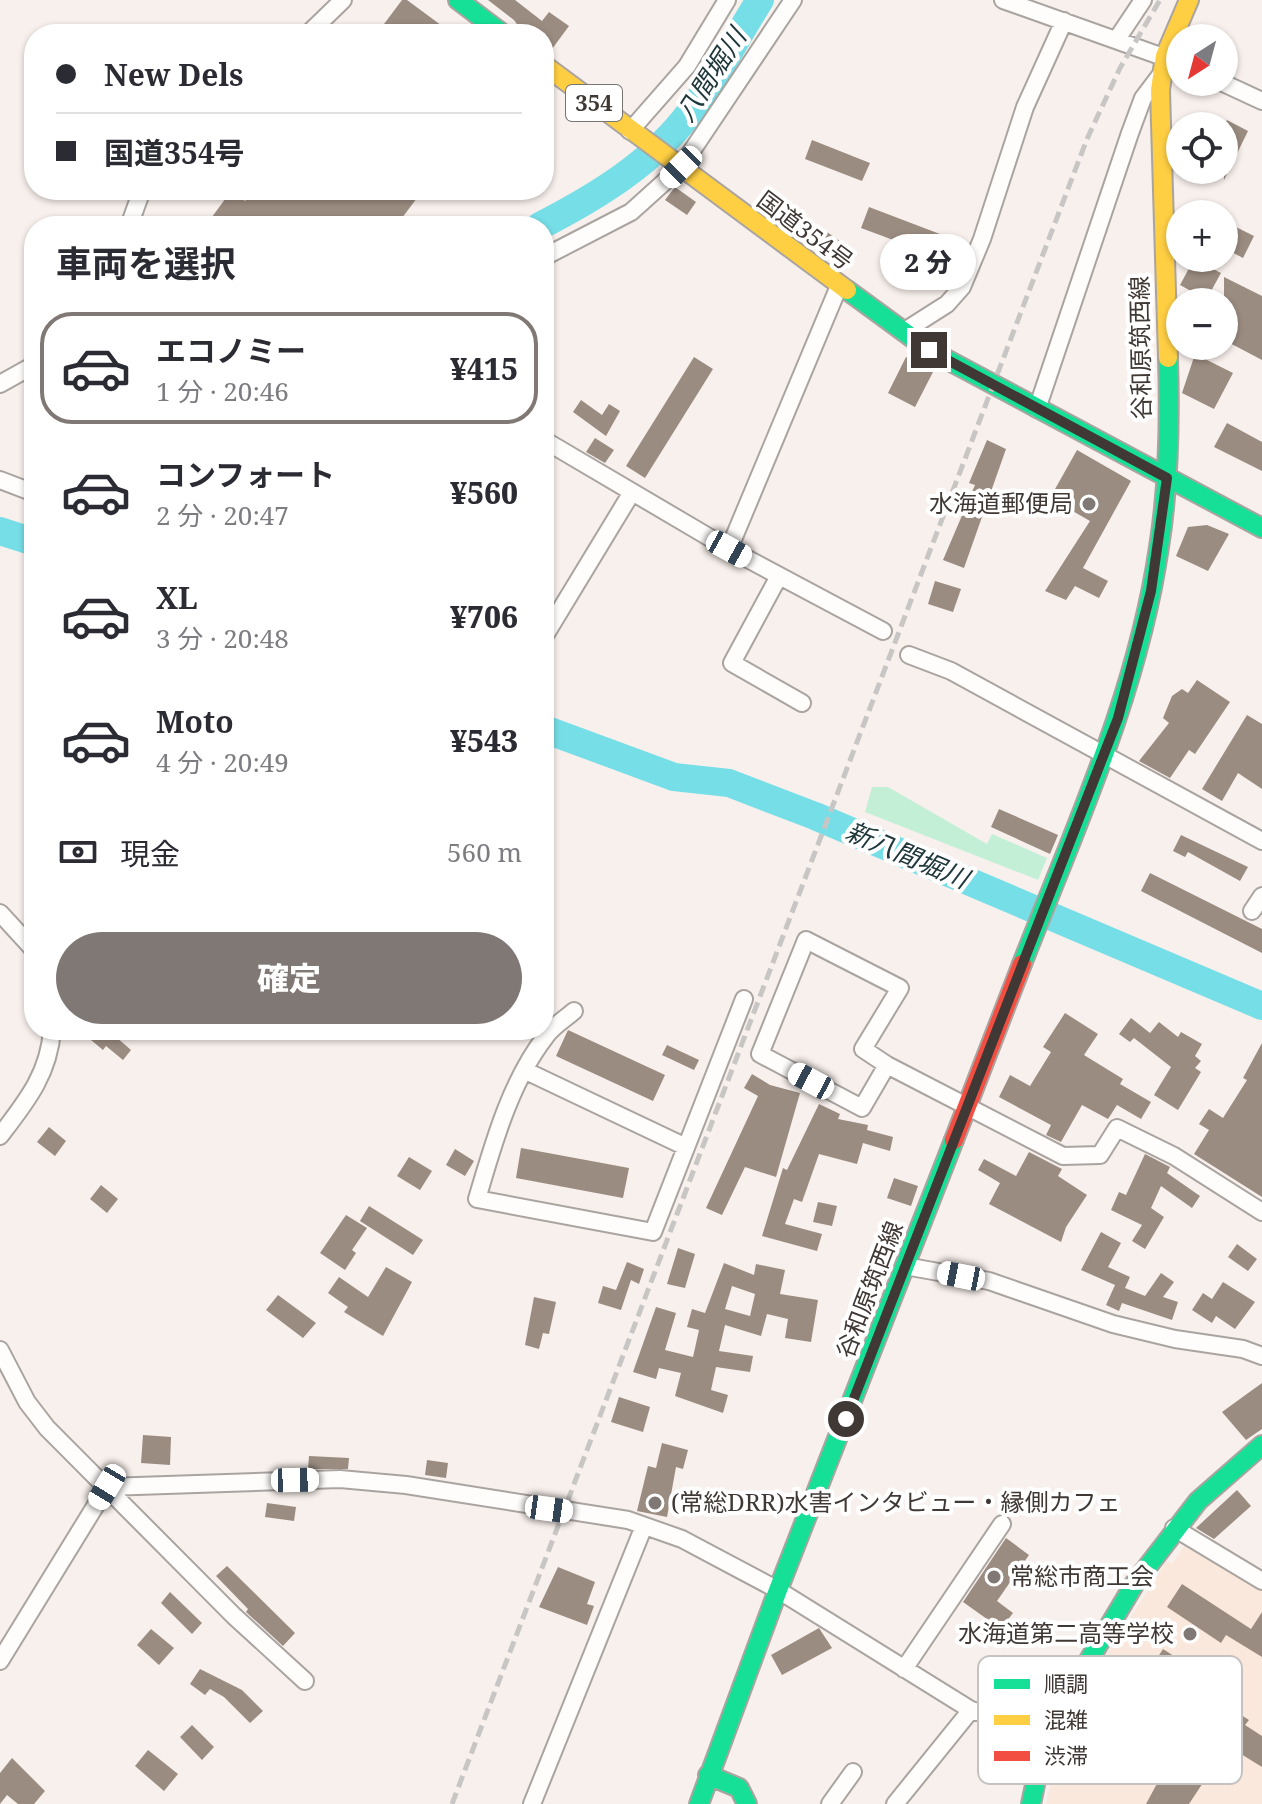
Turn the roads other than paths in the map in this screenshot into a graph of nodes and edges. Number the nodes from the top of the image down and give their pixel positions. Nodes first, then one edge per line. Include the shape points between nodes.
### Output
1 (343, 0) edge
2 (458, 0) edge
3 (727, 0) edge
4 (793, 0) edge
5 (1003, 0) edge
6 (1143, 0) edge
7 (1189, 0) edge
8 (1064, 21) junction
9 (318, 24) edge
10 (490, 24) edge
11 (1182, 24) edge
12 (1117, 39) junction
13 (1166, 63) edge
14 (1166, 68) edge
15 (554, 73) edge
16 (1166, 80) edge
17 (1238, 90) edge
18 (1262, 101) edge
19 (637, 136) junction
20 (681, 167) junction
21 (554, 252) edge
22 (839, 286) junction
23 (903, 332) junction
24 (24, 371) edge
25 (0, 384) edge
26 (1037, 409) junction
27 (554, 446) edge
28 (1167, 478) junction
29 (0, 480) edge
30 (24, 489) edge
31 (632, 492) junction
32 (1262, 528) edge
33 (729, 549) junction
34 (779, 576) junction
35 (554, 621) edge
36 (883, 631) dead end
37 (909, 655) dead end
38 (802, 703) dead end
39 (1104, 755) junction
40 (1262, 841) edge
41 (1262, 896) edge
42 (1252, 911) dead end
43 (0, 913) edge
44 (24, 939) edge
45 (744, 999) dead end
46 (574, 1011) dead end
47 (554, 1028) edge
48 (50, 1040) edge
49 (544, 1040) edge
50 (887, 1065) junction
51 (526, 1071) junction
52 (968, 1107) junction
53 (0, 1136) edge
54 (686, 1147) junction
55 (1262, 1212) edge
56 (905, 1266) junction
57 (0, 1350) edge
58 (1262, 1356) edge
59 (1262, 1445) edge
60 (107, 1487) junction
61 (1002, 1524) dead end
62 (644, 1526) junction
63 (1174, 1528) junction
64 (1262, 1581) edge
65 (778, 1590) junction
66 (1091, 1656) edge
67 (0, 1661) edge
68 (904, 1669) junction
69 (305, 1681) dead end
70 (971, 1710) junction
71 (978, 1712) edge
72 (853, 1772) dead end
73 (708, 1775) junction
74 (1035, 1784) edge
75 (532, 1804) edge
76 (699, 1804) edge
77 (747, 1804) edge
78 (830, 1804) edge
79 (895, 1804) edge
80 (1031, 1804) edge

1 - 9 street
2 - 10 main road
3 - 19 street
4 - 20 street
5 - 8 street
6 - 12 street
7 - 11 main road, 谷和原筑西線
8 - 12 street
8 - 23 street via 1025,107 962,287 947,304
12 - 13 street
14 - 26 street via 1147,91 1130,133
15 - 19 main road, 国道354号 / 354
16 - 28 main road, 谷和原筑西線 via 1160,111
17 - 18 street
19 - 20 main road, 国道354号 / 354
20 - 21 street via 631,212
20 - 22 main road, 国道354号 / 354
22 - 23 main road, 国道354号 / 354
22 - 33 street
23 - 26 main road, 国道354号 / 354
24 - 25 street
26 - 28 main road, 国道354号 / 354
27 - 31 street
28 - 32 main road, 国道354号 / 354
28 - 39 main road, 谷和原筑西線 via 1142,635
29 - 30 street
31 - 33 street
31 - 35 street
33 - 34 street
34 - 36 street
34 - 38 street via 732,663
37 - 39 street via 951,671
39 - 40 street
39 - 52 main road, 谷和原筑西線
41 - 42 street
43 - 44 street
45 - 54 street
46 - 47 street
48 - 53 street via 34,1091
49 - 51 street
50 - 50 street via 862,1108 760,1054 806,940 900,988 863,1049
50 - 52 street
51 - 54 street
51 - 54 street via 496,1134 477,1199 653,1232
52 - 55 street via 1063,1156 1100,1155 1117,1128 1174,1156
52 - 56 main road, 谷和原筑西線
56 - 58 street via 989,1281 1113,1324
56 - 65 main road, 谷和原筑西線
57 - 60 street via 47,1428
59 - 63 main road via 1219,1480
60 - 62 street via 340,1479 406,1485
60 - 67 street
60 - 69 street
61 - 68 street
62 - 65 street via 682,1539
62 - 75 street
63 - 64 street
63 - 66 main road
65 - 68 street
65 - 73 main road, 谷和原筑西線
68 - 70 street
70 - 71 street
70 - 79 street
72 - 78 street
73 - 76 main road, 谷和原筑西線
73 - 77 main road via 739,1788
74 - 80 main road

